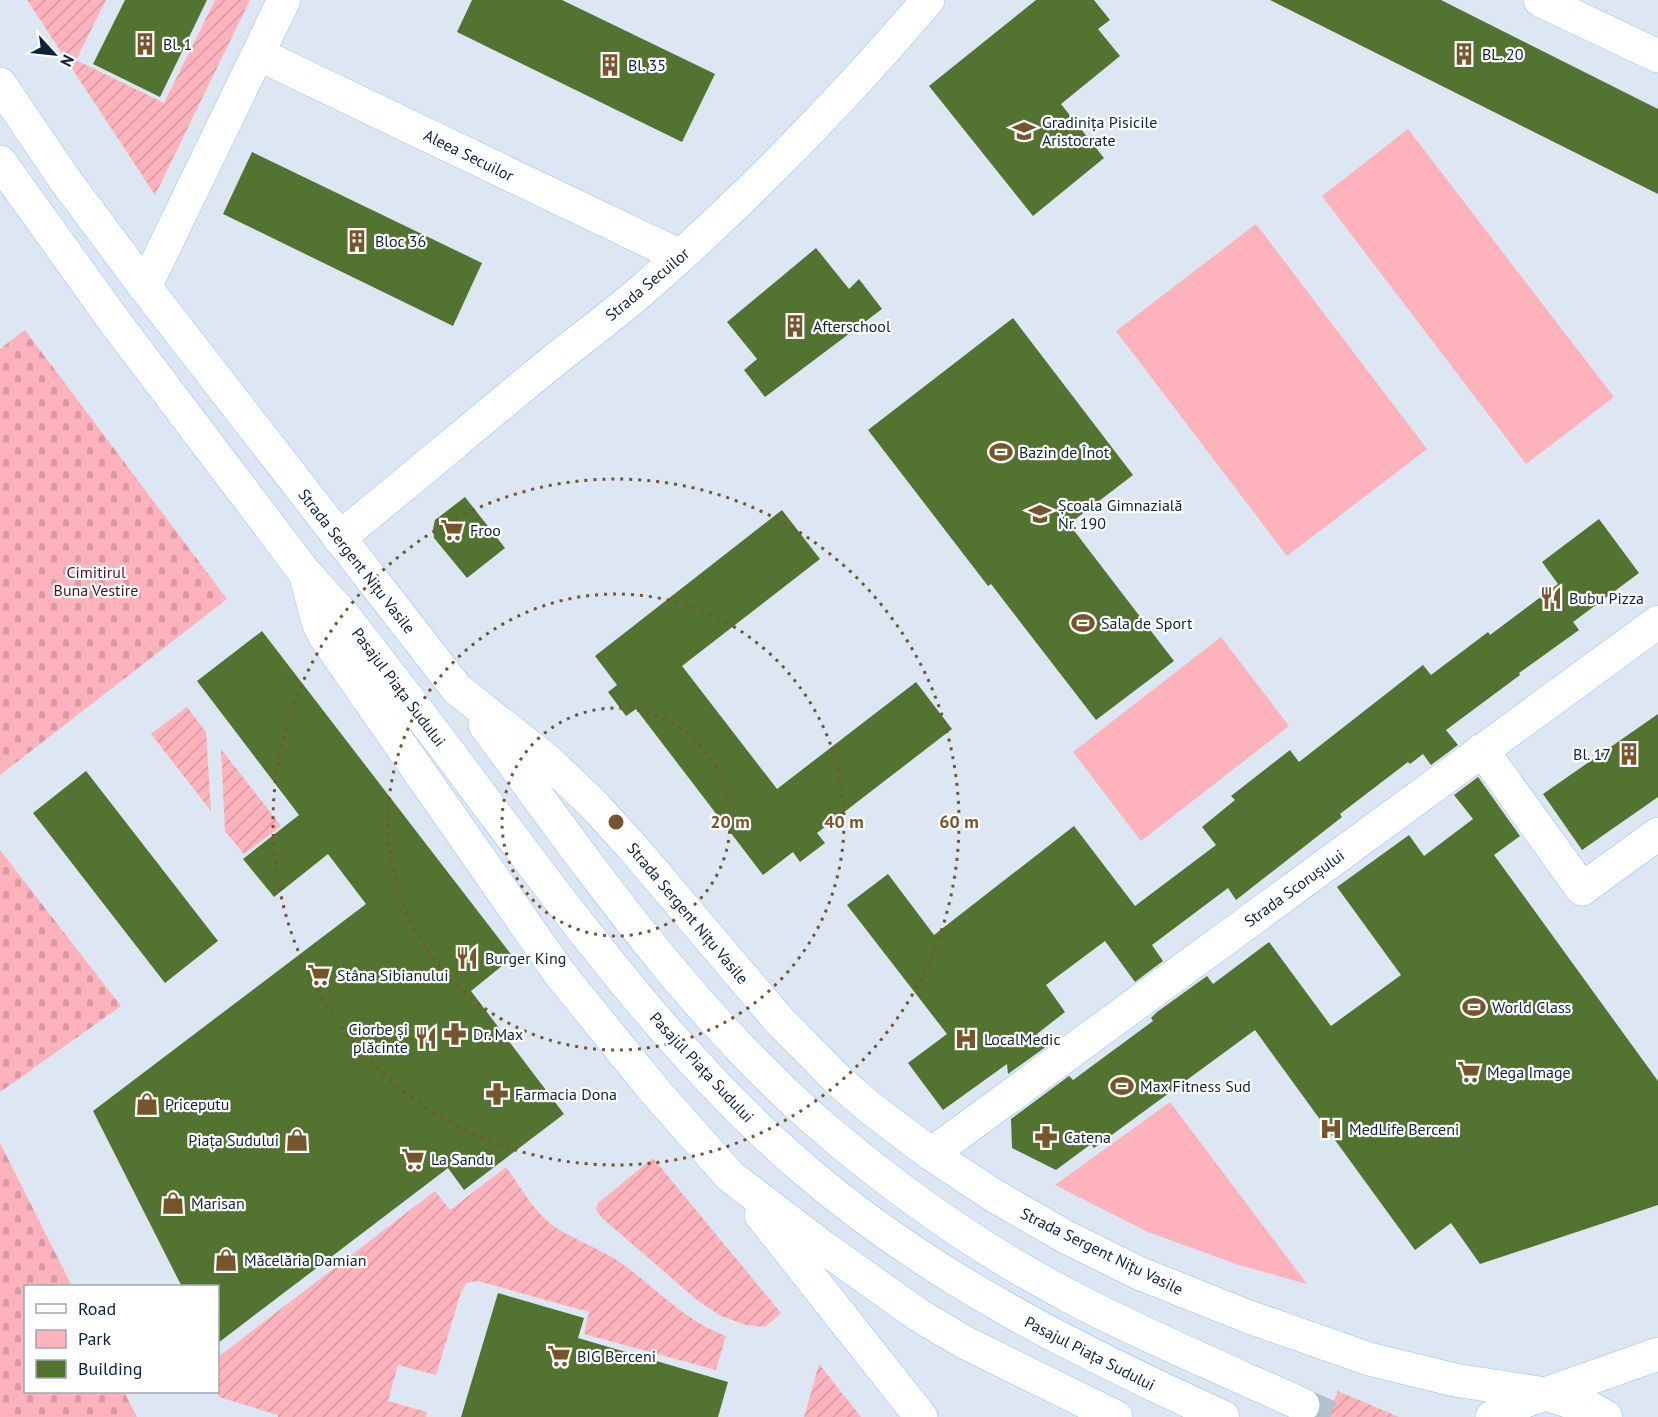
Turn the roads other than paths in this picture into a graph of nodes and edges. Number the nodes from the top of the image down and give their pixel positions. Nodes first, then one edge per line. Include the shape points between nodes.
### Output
1 (284, 0) edge
2 (928, 0) edge
3 (1540, 0) edge
4 (258, 54) junction
5 (1658, 56) edge
6 (0, 84) edge
7 (0, 162) edge
8 (680, 256) junction
9 (145, 287) junction
10 (339, 538) junction
11 (305, 573) junction
12 (1658, 622) edge
13 (457, 689) junction
14 (1482, 750) junction
15 (1658, 834) edge
16 (931, 1154) junction
17 (730, 1176) junction
18 (1658, 1354) edge
19 (1546, 1394) junction
20 (1304, 1405) tunnel mouth
21 (921, 1417) edge
22 (1116, 1417) edge
23 (1223, 1417) edge
24 (1492, 1417) edge
25 (1606, 1417) edge

1 - 4 main road
2 - 8 main road, Strada Secuilor via 809,132
3 - 5 main road
4 - 8 main road, Aleea Secuilor
4 - 9 main road
6 - 9 main road, Strada Sergent Nițu Vasile
7 - 11 main road
8 - 10 main road, Strada Secuilor
9 - 10 main road, Strada Sergent Nițu Vasile
10 - 13 main road, Strada Sergent Nițu Vasile
11 - 17 main road via 326,638 496,884 593,1017
11 - 23 main road, Pasajul Piața Sudului via 345,616 624,981 691,1059 763,1132 855,1209 995,1304 1107,1364
12 - 14 main road, Strada Scorușului
13 - 16 main road, Strada Sergent Nițu Vasile via 548,761 594,805 807,1049 869,1107
13 - 20 main road via 674,972 751,1058 836,1138 961,1231 1070,1297
14 - 15 main road via 1582,889
14 - 16 main road, Strada Scorușului
16 - 19 main road, Strada Sergent Nițu Vasile via 1066,1237 1199,1298 1323,1344 1413,1371
17 - 21 main road
17 - 22 main road via 920,1316
18 - 19 main road
19 - 24 main road
19 - 25 main road, Strada Sergent Nițu Vasile

